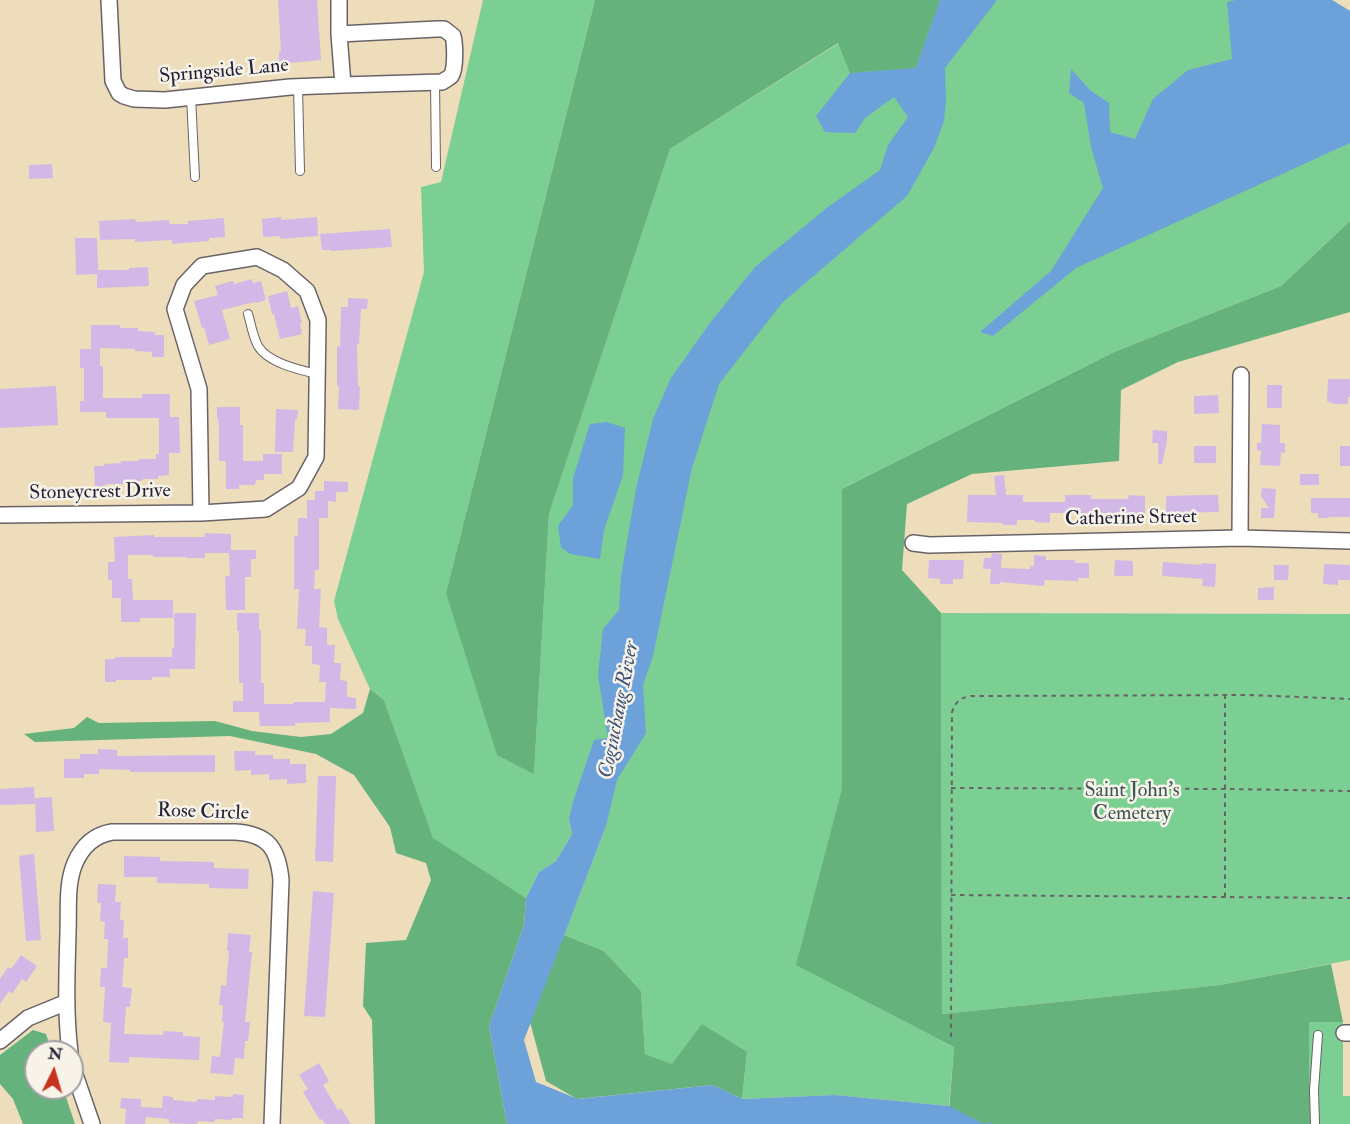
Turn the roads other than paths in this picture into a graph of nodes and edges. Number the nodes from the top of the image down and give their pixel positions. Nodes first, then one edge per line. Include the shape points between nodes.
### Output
1 (109, 0) edge
2 (339, 0) edge
3 (339, 34) junction
4 (435, 82) junction
5 (343, 85) junction
6 (298, 87) junction
7 (191, 97) junction
8 (436, 167) dead end
9 (300, 171) dead end
10 (195, 177) dead end
11 (248, 314) dead end
12 (317, 374) junction
13 (1241, 375) dead end
14 (201, 513) junction
15 (0, 515) edge
16 (1240, 538) junction
17 (1350, 541) edge
18 (913, 543) dead end
19 (67, 1002) junction
20 (1318, 1035) dead end
21 (68, 1040) edge
22 (0, 1041) edge
23 (84, 1100) edge
24 (92, 1124) edge
25 (272, 1124) edge
26 (1315, 1124) edge

1 - 7 street, Springside Lane via 112,72 119,93 134,99
2 - 3 street
3 - 4 street via 444,29 453,36 455,44 453,69 442,82
3 - 5 street
4 - 5 street, Springside Lane
4 - 8 lane
5 - 6 street, Springside Lane
6 - 7 street, Springside Lane
6 - 9 lane
7 - 10 lane
11 - 12 lane via 258,346 268,356
12 - 14 street, Stoneycrest Drive via 316,457 299,489 266,509
12 - 14 street, Stoneycrest Drive via 318,320 307,291 284,270 257,257 202,266 184,285 175,309 199,389
13 - 16 street
14 - 15 street, Stoneycrest Drive
16 - 17 street, Catherine Street
16 - 18 street, Catherine Street
19 - 21 street, Rose Circle
19 - 22 street via 28,1018
19 - 25 street, Rose Circle via 69,885 75,861 92,840 102,834 126,832 235,832 261,838 276,855 281,880
20 - 26 lane
23 - 24 street

